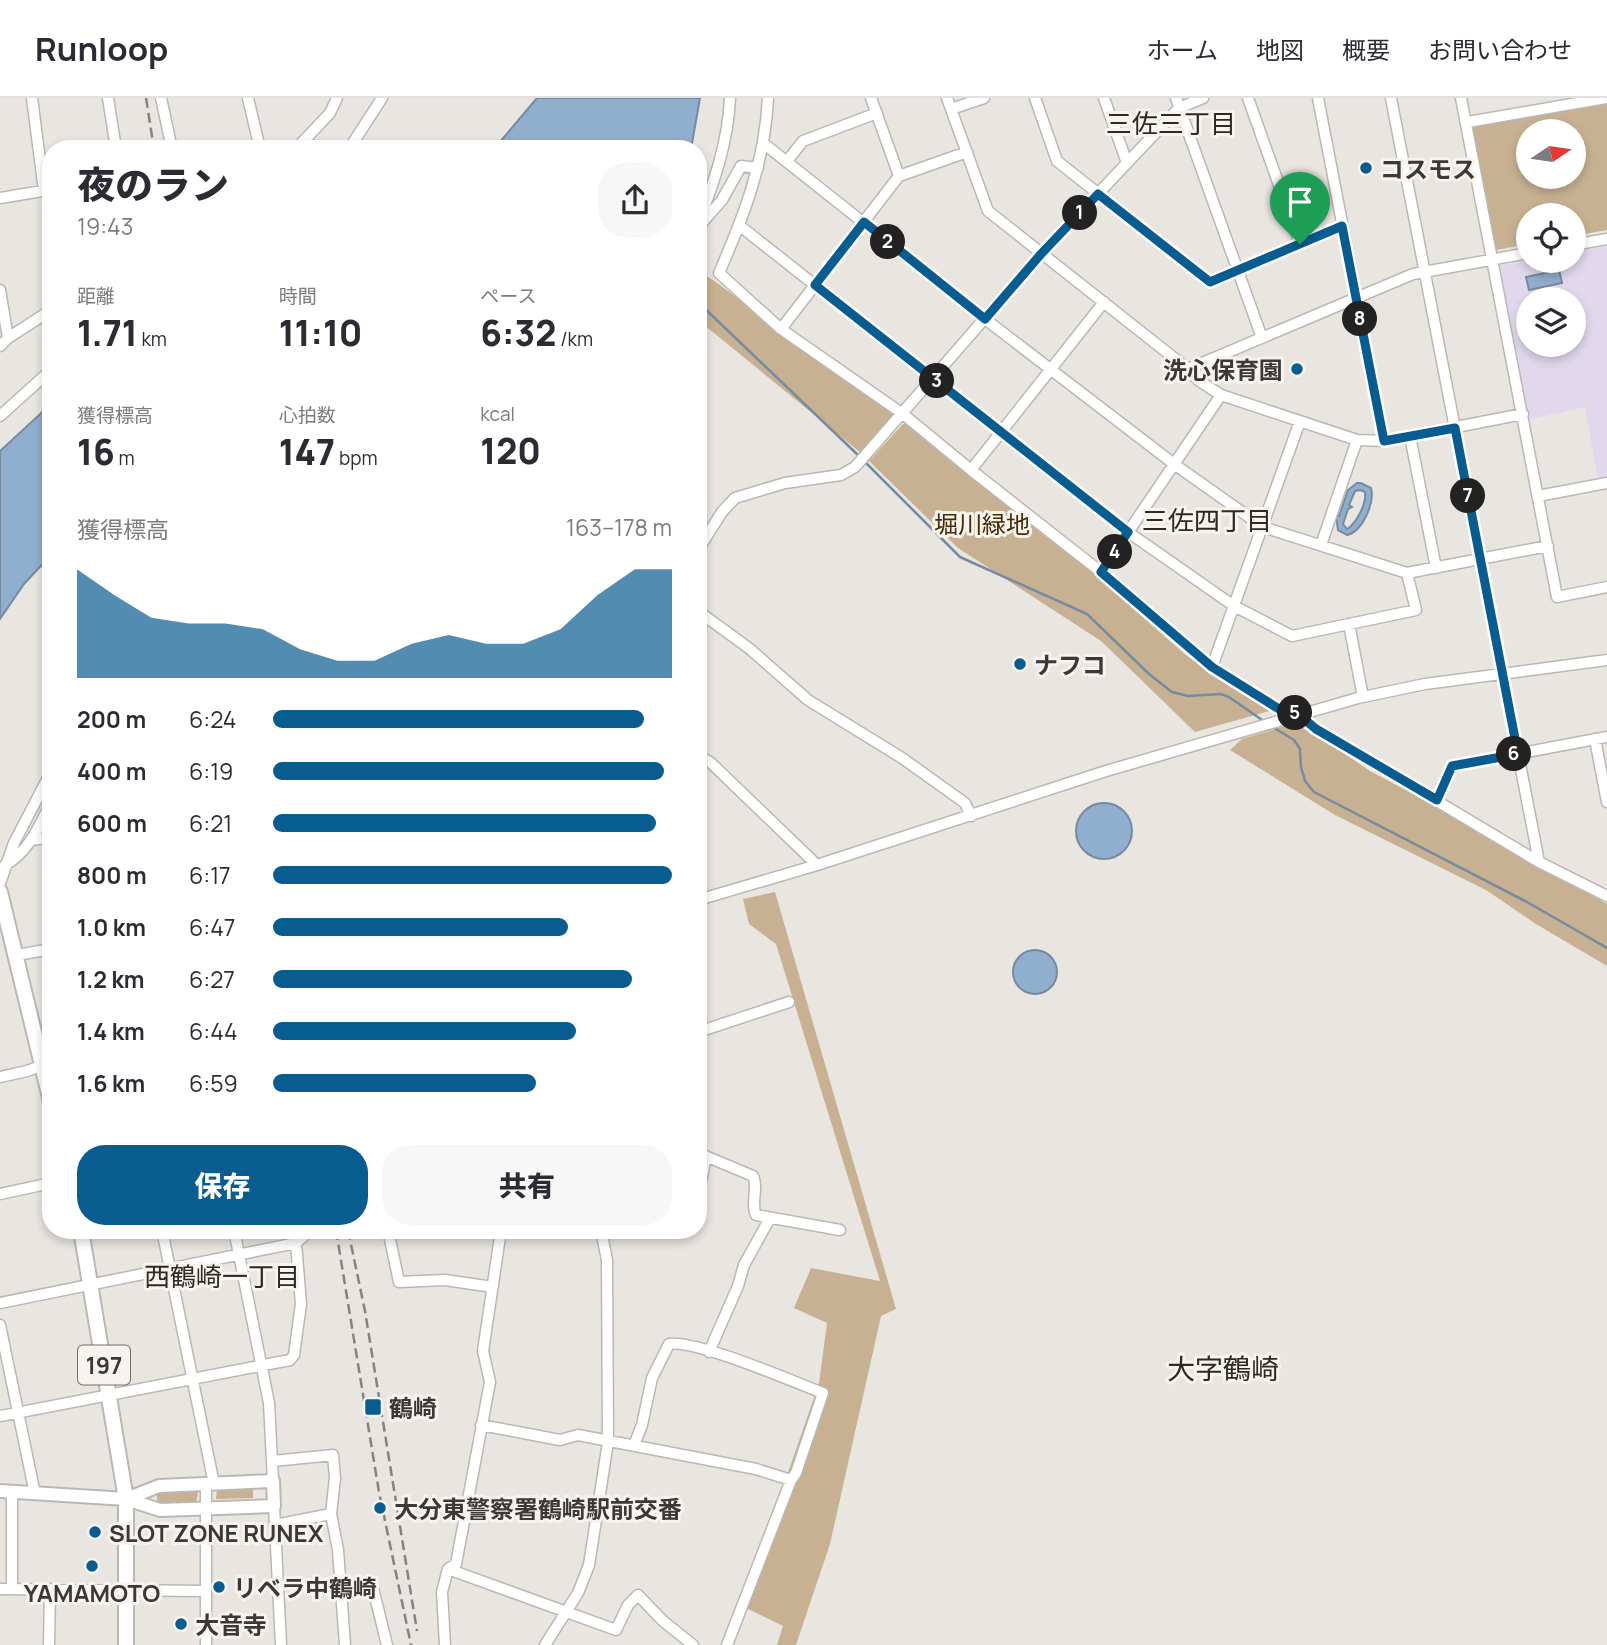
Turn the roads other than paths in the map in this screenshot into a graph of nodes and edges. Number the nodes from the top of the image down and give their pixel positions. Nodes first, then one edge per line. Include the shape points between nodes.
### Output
1 (32, 98) edge
2 (108, 98) edge
3 (161, 98) edge
4 (248, 98) edge
5 (327, 98) edge
6 (337, 98) edge
7 (382, 98) edge
8 (730, 98) edge
9 (768, 98) edge
10 (871, 98) edge
11 (947, 98) edge
12 (984, 98) edge
13 (1035, 98) edge
14 (1104, 98) edge
15 (1203, 98) edge
16 (1248, 98) edge
17 (1318, 98) edge
18 (1391, 98) edge
19 (1461, 98) edge
20 (1539, 98) edge
21 (1605, 98) edge
22 (1178, 103) edge
23 (951, 109) junction
24 (1543, 109) junction
25 (330, 113) junction
26 (877, 113) junction
27 (1468, 122) junction
28 (115, 140) edge
29 (170, 140) edge
30 (258, 140) edge
31 (304, 140) edge
32 (355, 140) edge
33 (763, 143) junction
34 (967, 152) junction
35 (42, 156) edge
36 (787, 161) junction
37 (1127, 163) junction
38 (758, 168) junction
39 (899, 176) junction
40 (42, 191) edge
41 (1098, 194) junction
42 (0, 198) edge
43 (707, 201) edge
44 (707, 216) edge
45 (864, 222) junction
46 (740, 226) junction
47 (1342, 226) junction
48 (1607, 239) edge
49 (1586, 243) edge
50 (1300, 244) junction
51 (1041, 254) junction
52 (1516, 255) edge
53 (1493, 260) junction
54 (1238, 270) junction
55 (1425, 272) junction
56 (815, 285) junction
57 (0, 290) edge
58 (1356, 298) junction
59 (1104, 302) junction
60 (42, 316) edge
61 (985, 319) junction
62 (782, 329) junction
63 (8, 338) junction
64 (1262, 338) junction
65 (0, 346) edge
66 (1052, 369) junction
67 (1188, 369) junction
68 (42, 378) edge
69 (934, 379) junction
70 (1221, 395) junction
71 (904, 414) junction
72 (1523, 414) junction
73 (0, 416) edge
74 (1300, 421) junction
75 (1455, 428) junction
76 (1002, 432) junction
77 (1410, 436) junction
78 (1357, 440) junction
79 (1384, 441) junction
80 (1174, 464) junction
81 (971, 470) junction
82 (1607, 483) edge
83 (1538, 496) junction
84 (1262, 527) junction
85 (1128, 532) junction
86 (707, 536) edge
87 (1321, 545) junction
88 (1548, 547) junction
89 (1480, 559) junction
90 (1436, 568) junction
91 (1101, 572) junction
92 (1407, 573) junction
93 (1607, 587) edge
94 (1234, 606) junction
95 (707, 618) edge
96 (1349, 624) junction
97 (1607, 660) edge
98 (1212, 667) junction
99 (1503, 674) junction
100 (1363, 697) junction
101 (1298, 714) junction
102 (1607, 737) edge
103 (1595, 739) junction
104 (1518, 754) junction
105 (707, 760) edge
106 (42, 788) edge
107 (1437, 800) junction
108 (1607, 802) edge
109 (971, 816) junction
110 (42, 821) edge
111 (42, 839) edge
112 (32, 841) junction
113 (1539, 862) junction
114 (5, 865) junction
115 (817, 865) junction
116 (0, 883) edge
117 (0, 891) edge
118 (1607, 896) edge
119 (707, 897) edge
120 (42, 951) edge
121 (17, 955) junction
122 (789, 1002) dead end
123 (707, 1029) edge
124 (42, 1048) edge
125 (42, 1065) edge
126 (0, 1077) edge
127 (707, 1156) edge
128 (42, 1185) edge
129 (0, 1194) edge
130 (769, 1218) junction
131 (840, 1230) dead end
132 (83, 1239) edge
133 (164, 1239) edge
134 (236, 1239) edge
135 (301, 1239) edge
136 (390, 1239) edge
137 (501, 1239) edge
138 (603, 1239) edge
139 (296, 1244) junction
140 (239, 1255) junction
141 (170, 1269) junction
142 (91, 1285) junction
143 (493, 1287) junction
144 (0, 1303) edge
145 (0, 1325) edge
146 (709, 1352) junction
147 (261, 1365) junction
148 (192, 1378) junction
149 (109, 1395) junction
150 (18, 1412) junction
151 (0, 1416) edge
152 (481, 1425) junction
153 (608, 1442) junction
154 (634, 1445) junction
155 (272, 1461) junction
156 (791, 1480) junction
157 (272, 1481) junction
158 (210, 1484) junction
159 (6, 1492) edge
160 (34, 1494) junction
161 (126, 1499) junction
162 (274, 1506) junction
163 (205, 1509) junction
164 (331, 1514) junction
165 (275, 1525) junction
166 (448, 1569) junction
167 (0, 1589) edge
168 (12, 1589) junction
169 (50, 1589) junction
170 (127, 1590) junction
171 (206, 1591) junction
172 (342, 1591) junction
173 (566, 1611) junction
174 (688, 1643) edge
175 (49, 1645) edge
176 (127, 1645) edge
177 (206, 1645) edge
178 (281, 1645) edge
179 (345, 1645) edge
180 (387, 1645) edge
181 (445, 1645) edge
182 (545, 1645) edge
183 (727, 1645) edge

1 - 35 street
2 - 28 street
3 - 29 street
4 - 30 street
5 - 25 street
6 - 25 street
7 - 32 street
8 - 43 street via 726,139
9 - 33 street
10 - 26 street
11 - 23 street
12 - 23 street
13 - 41 street via 1057,161
14 - 37 street
15 - 22 street
16 - 50 street
17 - 47 street
18 - 55 street
19 - 27 street
20 - 24 street
21 - 24 street
22 - 37 street
22 - 54 street
23 - 34 street
24 - 27 street
25 - 31 street
26 - 36 street via 803,141
26 - 39 street
27 - 53 street
33 - 36 street
33 - 38 street
34 - 39 street
34 - 51 street via 988,211
36 - 45 street
37 - 41 street
38 - 44 street via 740,166 722,200
38 - 46 street
39 - 45 street
40 - 42 street
41 - 51 street
41 - 54 street via 1210,282
45 - 56 street
45 - 61 street
46 - 56 street
46 - 62 street via 719,273
47 - 50 street
47 - 58 street
48 - 49 street
50 - 54 street
51 - 59 street
51 - 61 street
52 - 53 street
53 - 55 street
53 - 72 street
54 - 64 street
55 - 58 street
55 - 75 street
56 - 62 street
56 - 69 street
57 - 63 street
58 - 64 street
58 - 79 street
59 - 66 street
59 - 67 street
60 - 63 street
61 - 66 street
61 - 69 street
62 - 71 street
63 - 65 street
64 - 67 street
66 - 76 street
66 - 80 street
67 - 70 street
68 - 73 street
69 - 71 street
69 - 76 street
70 - 74 street
70 - 80 street
71 - 81 street
71 - 86 street via 855,467 841,475 785,483 735,498
72 - 75 street
72 - 83 street
74 - 78 street
74 - 84 street
75 - 77 street
75 - 89 street
76 - 81 street
76 - 85 street
77 - 79 street
77 - 90 street
78 - 79 street
78 - 87 street
80 - 84 street
80 - 85 street
81 - 91 street
82 - 83 street
83 - 88 street
84 - 87 street
84 - 94 street
85 - 91 street
85 - 94 street
87 - 92 street
88 - 89 street
88 - 93 street via 1557,597
89 - 90 street
89 - 99 street
90 - 92 street
91 - 98 street
92 - 96 street via 1416,610
94 - 96 street via 1292,636
94 - 98 street
95 - 109 street via 808,700 965,803
96 - 100 street
97 - 99 street
98 - 101 street via 1279,709
99 - 100 street
99 - 104 street
100 - 101 street
101 - 107 street
101 - 109 street
102 - 103 street
103 - 104 street
103 - 108 street
104 - 107 street via 1452,766
104 - 113 street
105 - 115 street
106 - 114 street
107 - 113 street
109 - 115 street
110 - 112 street
111 - 112 street
112 - 114 street
113 - 118 street
114 - 116 street
115 - 119 street
117 - 121 highway
120 - 121 street
121 - 124 highway
122 - 123 street
125 - 126 street
127 - 130 street via 753,1176 753,1209 756,1215
128 - 129 street
130 - 131 street
130 - 146 street via 744,1265
132 - 142 highway, 197
133 - 141 street
134 - 140 street
135 - 139 street
136 - 143 street via 399,1282 445,1280
137 - 143 street
138 - 153 street via 607,1260
139 - 140 street
139 - 147 street via 300,1304 294,1355 290,1360
140 - 141 street
140 - 147 street
141 - 142 street
141 - 148 street
142 - 144 street
142 - 149 highway, 197
143 - 152 street via 483,1351 490,1382
145 - 150 street
146 - 154 street via 669,1343 652,1378
146 - 156 street via 823,1393
147 - 148 street
147 - 155 street via 269,1404
148 - 149 street
148 - 158 street
149 - 150 street
149 - 161 highway, 197
150 - 151 street
150 - 160 street
152 - 153 street via 560,1440 578,1435
152 - 166 street via 456,1564
153 - 154 street
153 - 173 street via 589,1565
154 - 156 street
155 - 157 street
155 - 164 street via 333,1455
156 - 183 street
157 - 158 main road
157 - 162 main road
158 - 161 main road via 159,1486
158 - 163 street
159 - 160 main road
159 - 168 street
160 - 161 main road
161 - 163 main road via 160,1510
161 - 170 highway, 197
162 - 163 main road
162 - 165 street
163 - 171 street
164 - 165 street
164 - 172 street
165 - 178 street
166 - 173 street
166 - 181 street via 442,1592
167 - 168 street
168 - 169 street
169 - 170 street
169 - 175 street
170 - 171 street
170 - 176 highway, 197
171 - 177 street
172 - 179 street
172 - 180 street via 373,1588
173 - 174 street via 616,1630 638,1595
173 - 182 street

